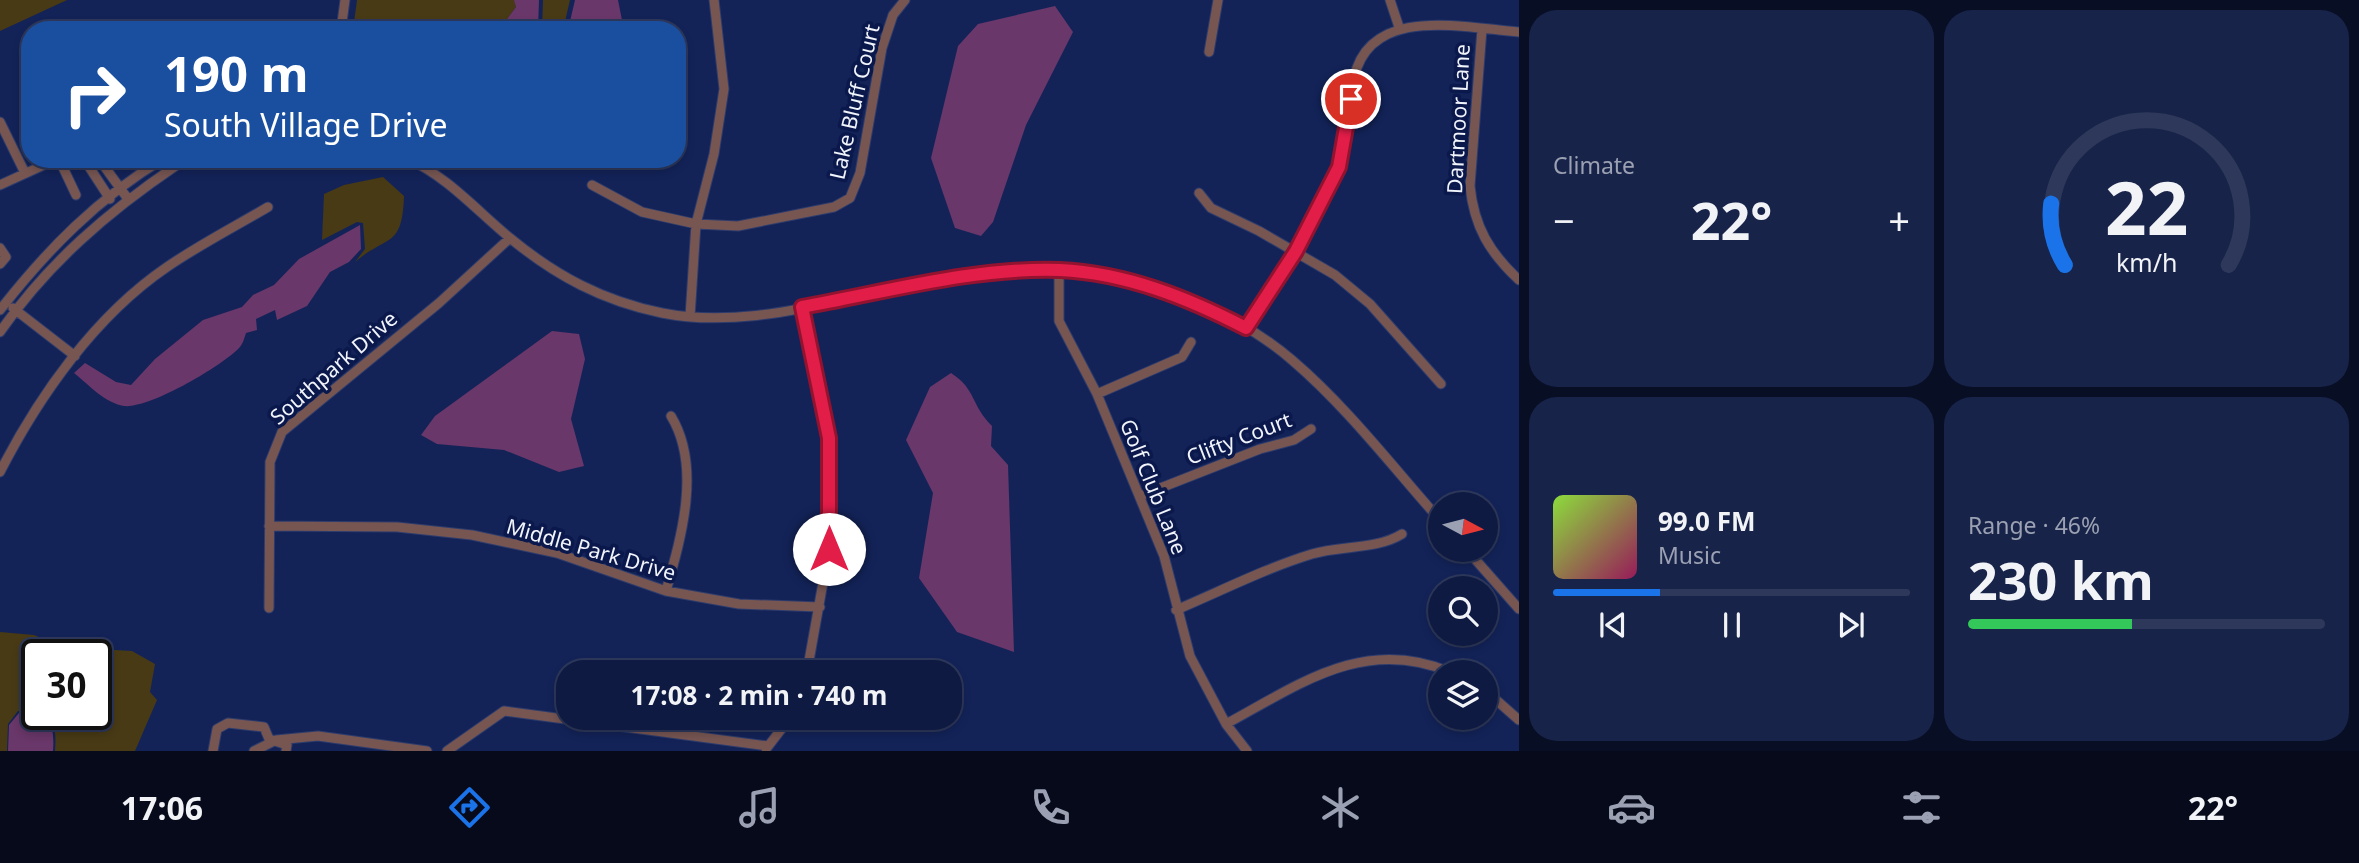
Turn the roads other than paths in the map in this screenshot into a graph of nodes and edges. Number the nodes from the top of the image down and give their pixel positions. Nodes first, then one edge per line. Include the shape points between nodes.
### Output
1 (345, 0) edge
2 (715, 0) edge
3 (905, 0) edge
4 (1218, 0) edge
5 (1390, 0) edge
6 (342, 21) edge
7 (1399, 27) junction
8 (1482, 29) junction
9 (1519, 32) edge
10 (1209, 52) dead end
11 (0, 122) edge
12 (21, 165) edge
13 (23, 168) edge
14 (37, 168) edge
15 (62, 168) edge
16 (90, 168) edge
17 (105, 168) edge
18 (149, 168) edge
19 (173, 168) edge
20 (422, 168) edge
21 (25, 173) junction
22 (592, 184) dead end
23 (0, 186) edge
24 (119, 188) junction
25 (1199, 193) dead end
26 (76, 195) dead end
27 (107, 196) junction
28 (128, 199) junction
29 (116, 207) junction
30 (268, 207) dead end
31 (696, 224) junction
32 (510, 238) junction
33 (0, 248) edge
34 (1296, 251) junction
35 (0, 264) edge
36 (1059, 270) junction
37 (1519, 281) edge
38 (3, 306) edge
39 (802, 307) junction
40 (15, 310) junction
41 (690, 317) junction
42 (1246, 328) junction
43 (0, 332) edge
44 (1191, 342) dead end
45 (75, 356) junction
46 (1441, 384) dead end
47 (1097, 394) junction
48 (671, 416) dead end
49 (1311, 429) dead end
50 (0, 472) edge
51 (1140, 496) junction
52 (1428, 506) edge
53 (269, 526) junction
54 (1402, 534) dead end
55 (1478, 562) edge
56 (666, 591) junction
57 (820, 607) junction
58 (269, 608) dead end
59 (1519, 608) edge
60 (1176, 610) junction
61 (809, 660) edge
62 (1428, 664) edge
63 (1498, 702) edge
64 (1519, 720) edge
65 (1226, 724) junction
66 (781, 730) edge
67 (276, 740) junction
68 (767, 748) edge
69 (214, 751) edge
70 (254, 751) edge
71 (286, 751) edge
72 (427, 751) edge
73 (447, 751) edge
74 (1247, 751) edge

1 - 6 street
2 - 31 street via 724,89
3 - 31 street, Lake Bluff Court via 893,16 882,48 860,173 850,198 834,207 738,226
4 - 10 street
5 - 7 street
7 - 8 street via 1421,24
7 - 34 street via 1376,40 1359,61 1339,167
8 - 9 street
8 - 37 street, Dartmoor Lane via 1472,208 1497,260
11 - 12 street
13 - 21 street
14 - 21 street
15 - 26 street
16 - 27 street
17 - 24 street
18 - 24 street
19 - 28 street
20 - 32 street via 461,193
21 - 23 street
22 - 31 street, Lake Bluff Court via 642,212
24 - 27 street
24 - 28 street
25 - 34 street via 1211,208
27 - 29 street
27 - 38 street via 44,257
28 - 29 street
29 - 40 street
30 - 45 street via 166,268 118,307
31 - 41 street
32 - 41 street via 562,278 617,301
32 - 53 street, Southpark Drive via 282,432 270,462
33 - 35 street via 6,257
34 - 42 street
34 - 46 street via 1370,303
36 - 39 street via 984,274
36 - 42 street via 1158,288
36 - 47 street, Golf Club Lane via 1059,321
38 - 40 street
39 - 41 street via 750,317
39 - 57 street via 829,438 829,549
40 - 43 street
40 - 45 street
42 - 52 street via 1329,394
44 - 47 street via 1182,357
45 - 50 street via 23,429
47 - 51 street, Golf Club Lane
48 - 56 street via 684,452 686,503
49 - 51 street, Clifty Court via 1294,440
51 - 60 street, Golf Club Lane via 1164,556
53 - 56 street, Middle Park Drive via 397,527 472,535 557,553
53 - 58 street, Southpark Drive
54 - 60 street via 1387,543 1310,554
55 - 59 street
56 - 57 street, Middle Park Drive via 739,604
57 - 61 street
60 - 65 street, Golf Club Lane via 1190,656
62 - 65 street via 1360,660 1327,669
63 - 64 street
65 - 74 street, Golf Club Lane
66 - 68 street
67 - 69 street via 269,738 264,727 228,723 217,729
67 - 70 street
67 - 71 street via 287,745
67 - 72 street via 318,736
68 - 73 street via 504,712

